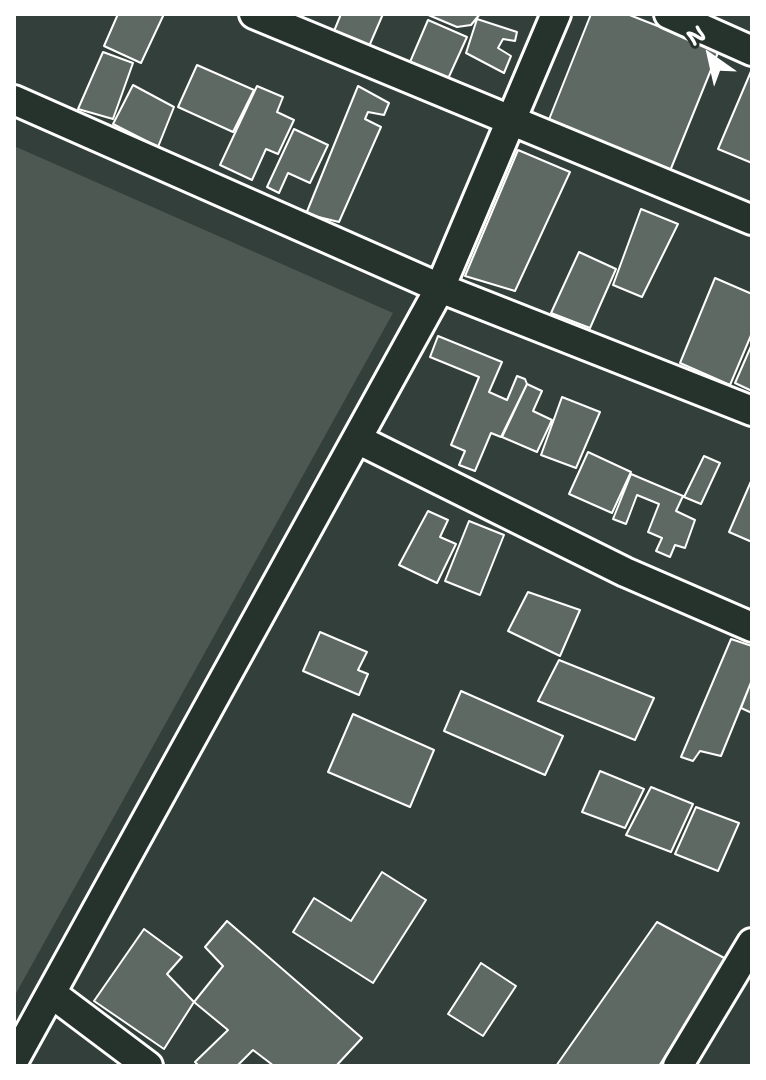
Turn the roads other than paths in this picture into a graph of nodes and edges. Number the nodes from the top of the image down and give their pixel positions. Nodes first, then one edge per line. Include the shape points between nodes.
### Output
1 (254, 14) edge
2 (556, 14) edge
3 (669, 14) edge
4 (752, 51) edge
5 (14, 100) edge
6 (511, 122) junction
7 (752, 220) edge
8 (440, 288) junction
9 (752, 411) edge
10 (357, 439) junction
11 (752, 627) edge
12 (752, 943) edge
13 (51, 993) junction
14 (14, 1060) edge
15 (148, 1066) edge
16 (678, 1066) edge

1 - 6 street
2 - 6 street
3 - 4 street
5 - 8 street
6 - 7 street
6 - 8 street
8 - 9 street
8 - 10 street
10 - 11 street via 625,572
10 - 13 street
12 - 16 street
13 - 14 street
13 - 15 street

